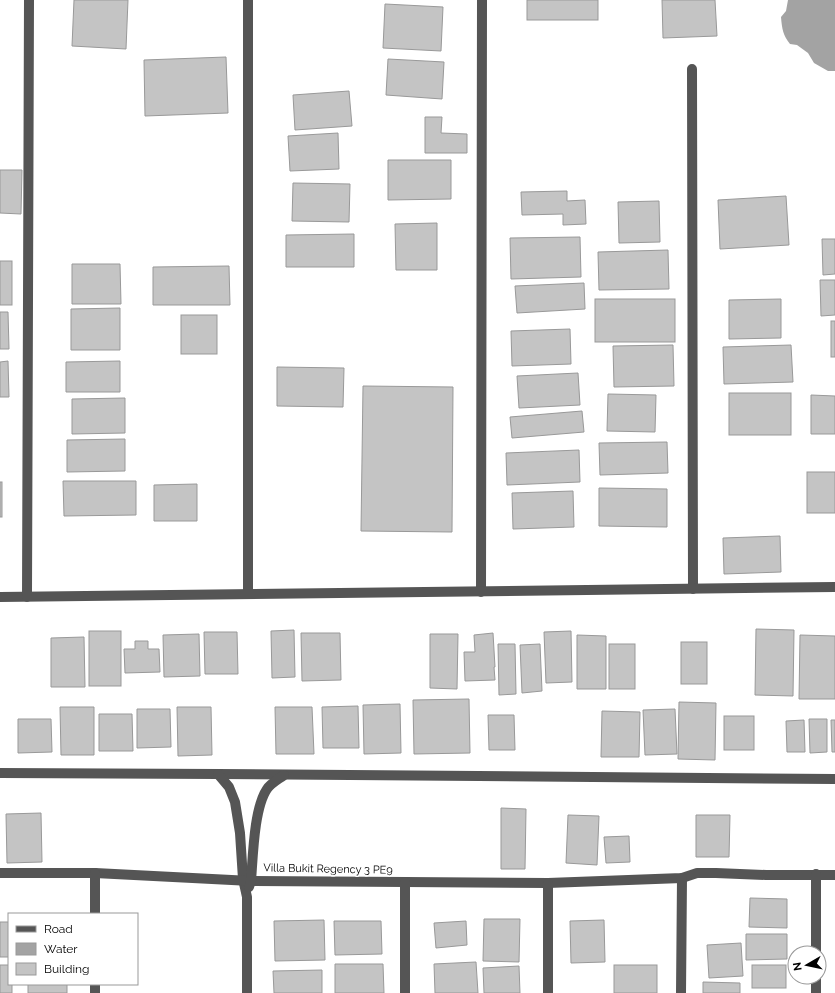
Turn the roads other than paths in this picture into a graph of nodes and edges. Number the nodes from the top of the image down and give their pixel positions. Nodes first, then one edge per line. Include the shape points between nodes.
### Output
1 (29, 0) edge
2 (248, 0) edge
3 (482, 0) edge
4 (692, 69) dead end
5 (835, 587) edge
6 (693, 589) junction
7 (481, 592) junction
8 (248, 594) junction
9 (27, 597) junction
10 (0, 598) edge
11 (0, 774) edge
12 (218, 774) junction
13 (284, 775) junction
14 (835, 779) edge
15 (0, 873) edge
16 (95, 873) junction
17 (816, 874) junction
18 (835, 875) edge
19 (682, 878) junction
20 (247, 880) junction
21 (405, 882) junction
22 (548, 883) junction
23 (95, 913) edge
24 (816, 945) edge
25 (247, 993) edge
26 (405, 993) edge
27 (548, 993) edge
28 (681, 993) edge

1 - 9 street
2 - 8 street
3 - 7 street
4 - 6 street
5 - 6 street
6 - 7 street
7 - 8 street
8 - 9 street
9 - 10 street
11 - 12 street
12 - 13 street
12 - 20 street, Villa Bukit Regency 3 PE9 via 229,787 235,802
13 - 14 street
13 - 20 street, Villa Bukit Regency 3 PE9 via 268,787 263,797
15 - 16 street, Villa Bukit Regency 3 PE9
16 - 20 street, Villa Bukit Regency 3 PE9
16 - 23 street
17 - 18 street, Villa Bukit Regency 3 PE9
17 - 19 street, Villa Bukit Regency 3 PE9 via 716,872 697,873
17 - 24 street
19 - 22 street, Villa Bukit Regency 3 PE9
19 - 28 street
20 - 21 street, Villa Bukit Regency 3 PE9
20 - 25 street, Villa Bukit Regency 3 PE9
21 - 22 street, Villa Bukit Regency 3 PE9
21 - 26 street, Villa Bukit Regency 3 PE9
22 - 27 street

